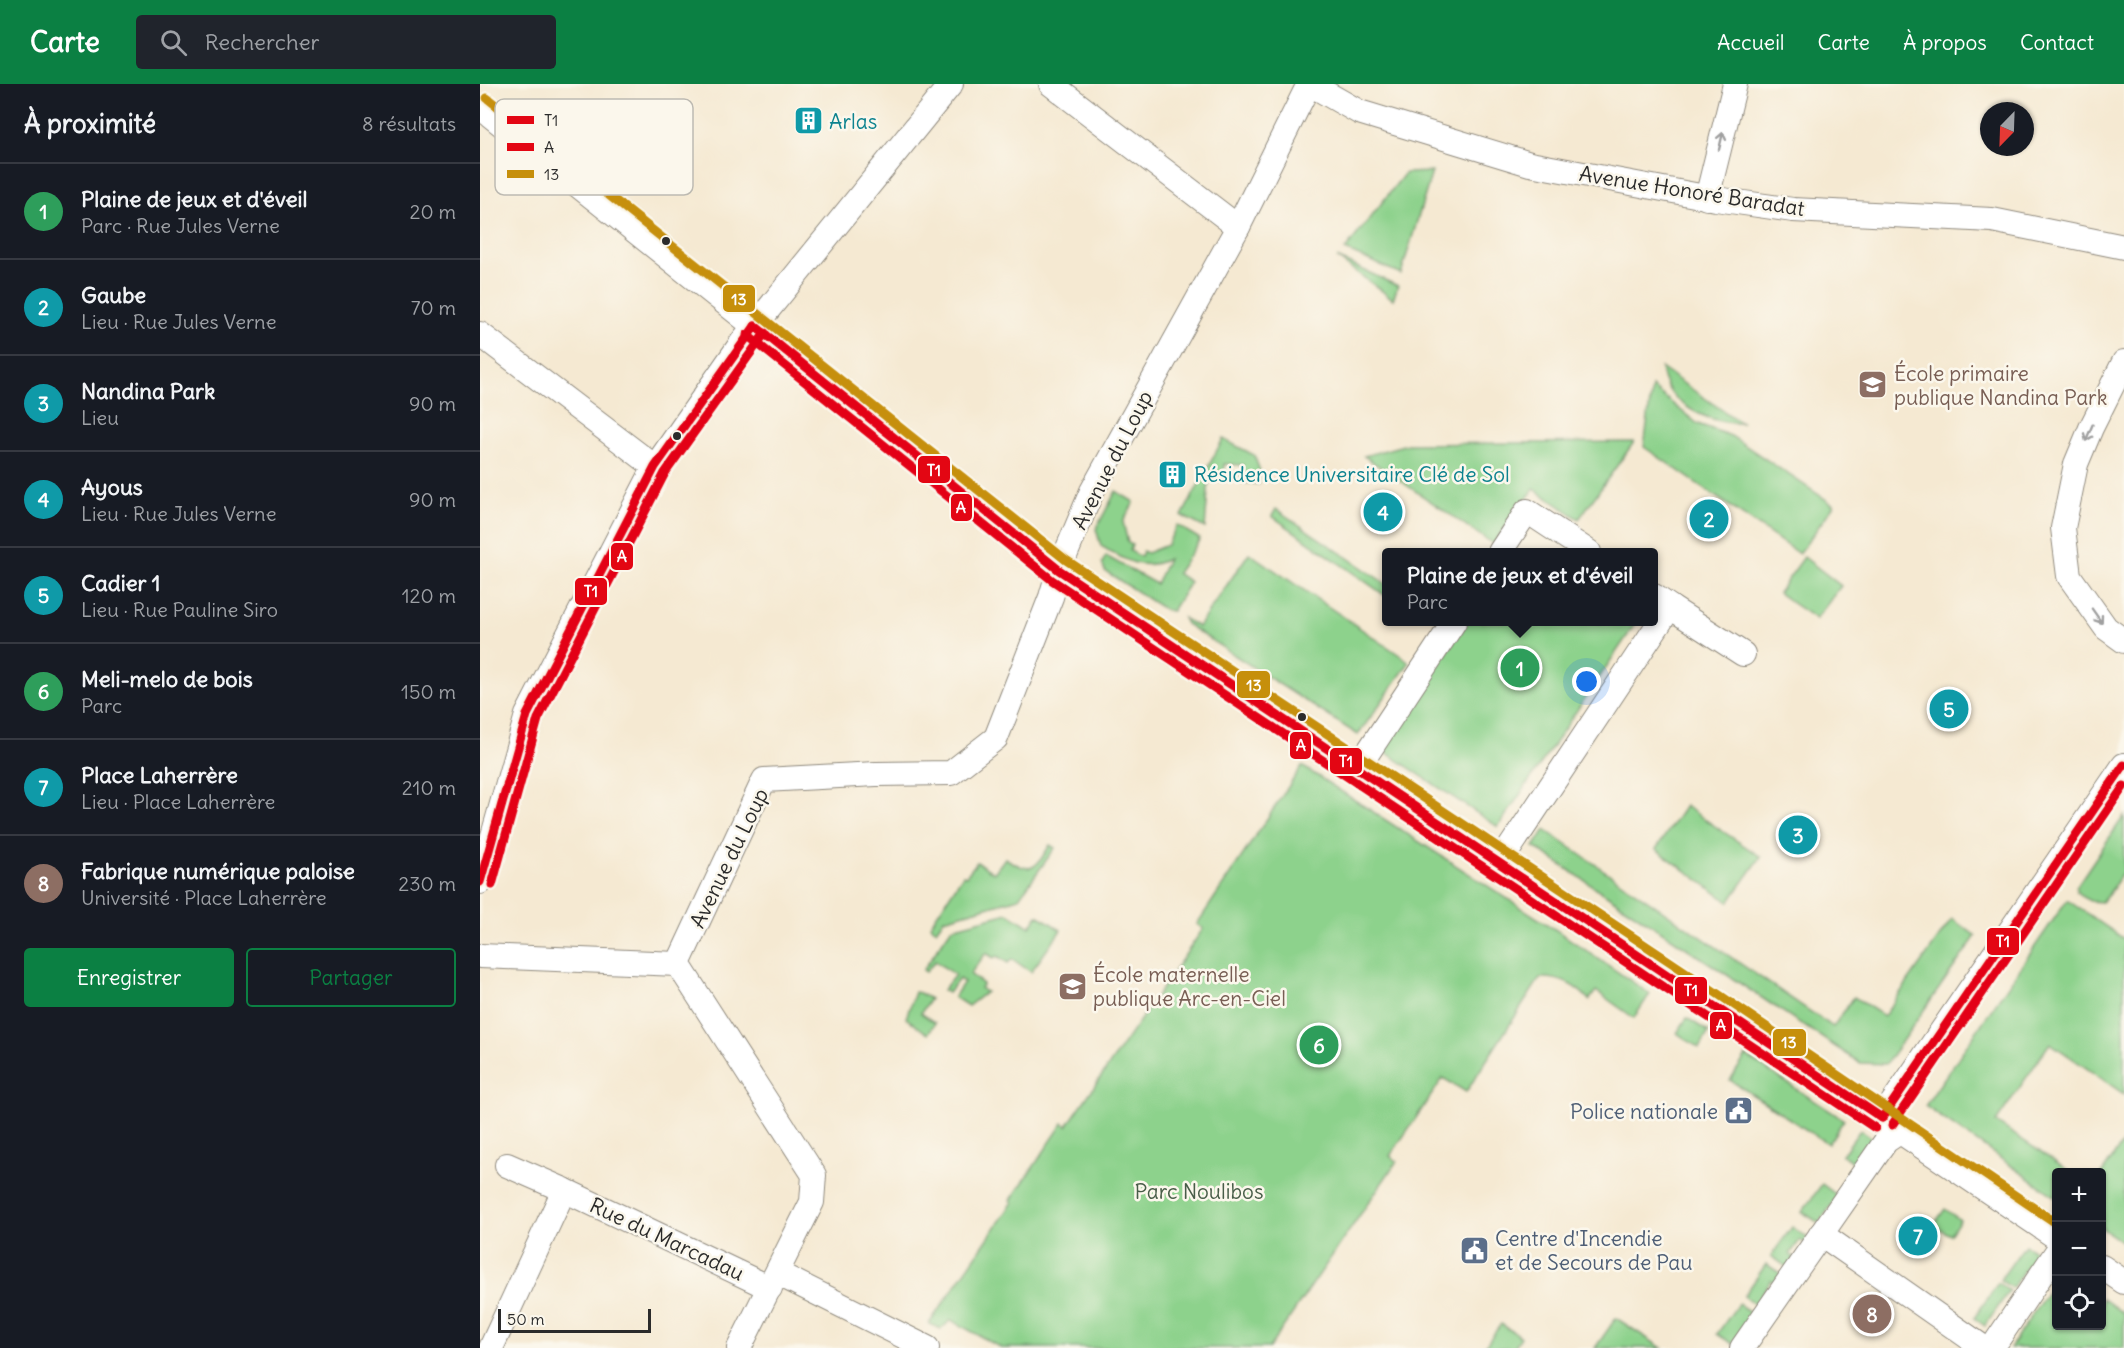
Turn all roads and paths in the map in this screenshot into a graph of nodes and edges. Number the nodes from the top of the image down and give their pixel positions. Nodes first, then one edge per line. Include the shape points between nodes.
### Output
1 (951, 84) edge
2 (1052, 84) edge
3 (1309, 84) edge
4 (1735, 84) edge
5 (480, 107) edge
6 (495, 119) edge
7 (591, 195) edge
8 (1707, 198) junction
9 (1238, 227) junction
10 (2124, 246) edge
11 (755, 326) junction
12 (480, 334) edge
13 (2124, 362) edge
14 (655, 467) junction
15 (1503, 548) edge
16 (1583, 548) edge
17 (1059, 570) junction
18 (1662, 602) edge
19 (1451, 626) edge
20 (1647, 626) edge
21 (2124, 641) edge
22 (1743, 654) dead end
23 (2124, 765) edge
24 (1357, 769) junction
25 (1499, 864) junction
26 (480, 882) edge
27 (480, 956) edge
28 (678, 964) junction
29 (1892, 1125) junction
30 (507, 1165) dead end
31 (564, 1190) junction
32 (1821, 1234) junction
33 (2052, 1234) edge
34 (2052, 1259) edge
35 (2106, 1270) edge
36 (773, 1280) junction
37 (2124, 1282) edge
38 (491, 1348) edge
39 (739, 1348) edge
40 (927, 1348) edge
41 (1742, 1348) edge
42 (1984, 1348) edge
43 (1992, 1348) edge

1 - 11 street
2 - 9 street
3 - 8 street, Avenue Honoré Baradat via 1359,112 1469,147 1530,164
3 - 9 street, Avenue du Loup
8 -> 4 street
5 - 6 street
7 - 11 street
8 - 10 street, Avenue Honoré Baradat via 1793,210 1992,220
9 - 17 street, Avenue du Loup via 1092,491
11 - 14 street
11 - 17 street
12 - 14 street
13 -> 21 street via 2076,464 2063,528 2069,576 2106,628
14 - 26 street via 526,715
15 - 16 street via 1527,511
17 - 24 street
17 - 28 street, Avenue du Loup via 996,738 951,773 764,780
18 - 22 street
19 - 24 street
20 - 25 street
23 - 29 street
24 - 25 street
25 - 29 street
27 - 28 street
28 - 36 street via 814,1175 812,1202
29 - 32 street via 1887,1141
29 - 33 street
30 - 31 street, Rue du Marcadau
31 - 36 street, Rue du Marcadau
31 - 38 street, Rue du Marcadau
32 - 41 street
32 - 42 street
34 - 43 street
35 - 37 street
36 - 39 street
36 - 40 street, Rue du Marcadau

